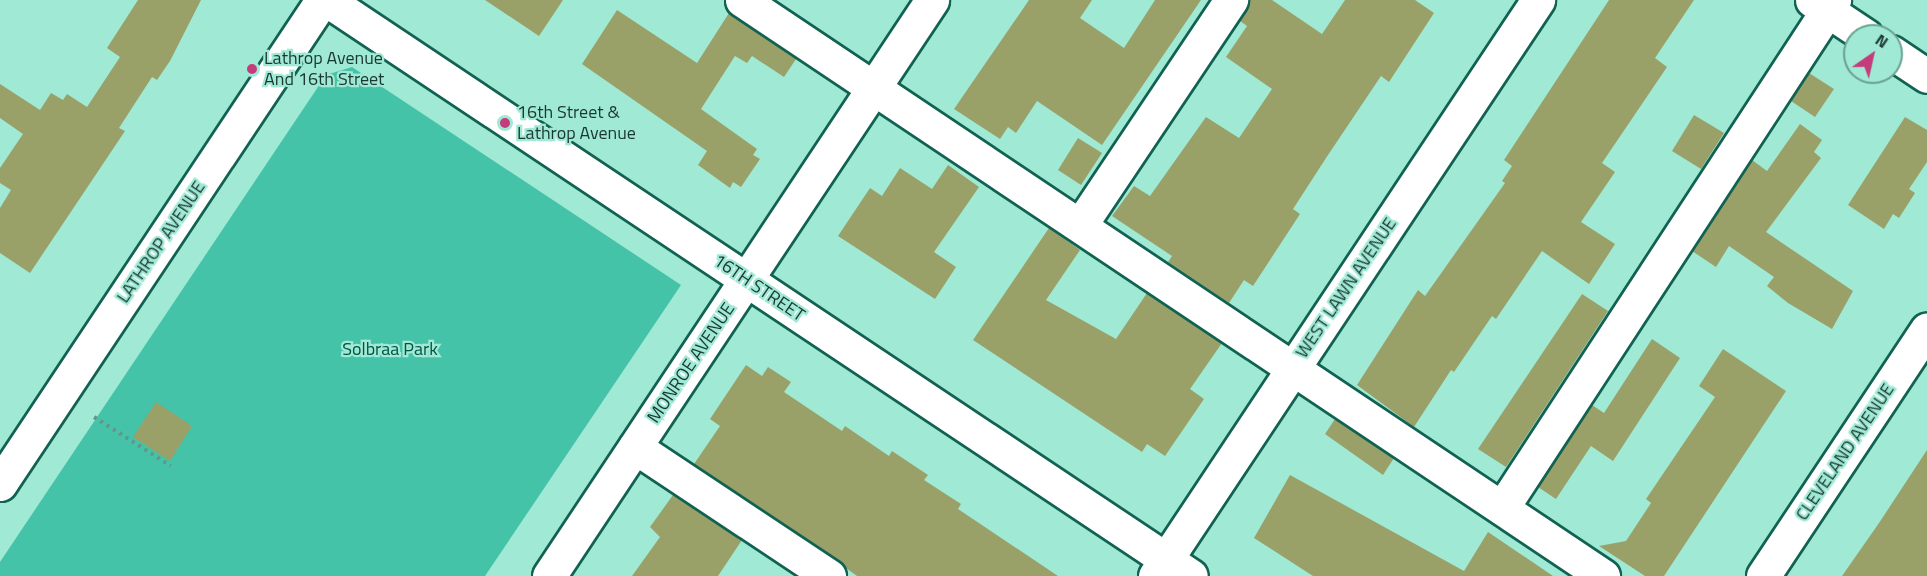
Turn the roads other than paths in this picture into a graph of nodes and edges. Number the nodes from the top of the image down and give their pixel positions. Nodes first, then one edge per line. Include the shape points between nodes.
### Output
1 (322, 0) edge
2 (327, 0) edge
3 (742, 0) edge
4 (932, 0) edge
5 (1231, 0) edge
6 (1538, 0) edge
7 (1825, 3) edge
8 (1851, 24) edge
9 (1903, 60) edge
10 (1927, 76) edge
11 (875, 85) junction
12 (1081, 224) junction
13 (746, 279) junction
14 (1927, 329) edge
15 (1293, 367) junction
16 (635, 447) junction
17 (0, 484) edge
18 (1502, 508) junction
19 (1170, 570) edge
20 (549, 576) edge
21 (829, 576) edge
22 (1603, 576) edge
23 (1763, 576) edge

1 - 17 street, LATHROP AVENUE
2 - 13 street, 16TH STREET
3 - 11 street
4 - 11 street, MONROE AVENUE
5 - 12 street
6 - 15 street, WEST LAWN AVENUE
7 - 8 street
7 - 18 street
9 - 10 street
11 - 12 street
11 - 13 street, MONROE AVENUE
12 - 15 street
13 - 16 street, MONROE AVENUE
13 - 19 street, 16TH STREET
14 - 23 street, CLEVELAND AVENUE
15 - 18 street
15 - 19 street, WEST LAWN AVENUE
16 - 20 street, MONROE AVENUE
16 - 21 street
18 - 22 street

